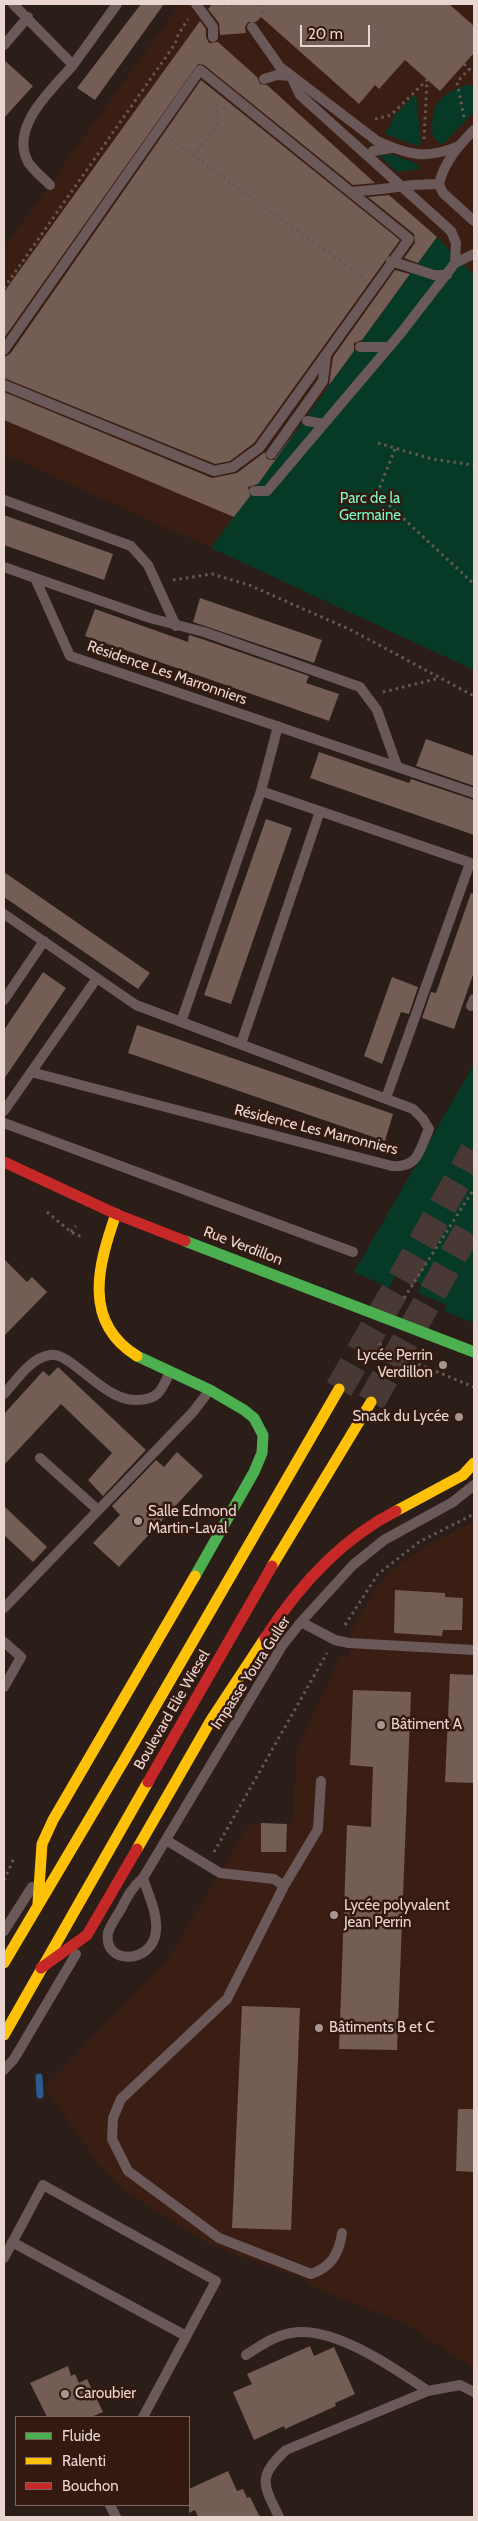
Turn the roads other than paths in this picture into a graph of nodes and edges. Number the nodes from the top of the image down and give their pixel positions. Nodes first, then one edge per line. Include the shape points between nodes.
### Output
1 (14, 4) edge
2 (117, 4) edge
3 (196, 4) edge
4 (28, 17) junction
5 (257, 25) road end
6 (213, 37) dead end
7 (4, 45) edge
8 (74, 65) junction
9 (291, 76) junction
10 (264, 79) dead end
11 (473, 132) edge
12 (459, 146) junction
13 (393, 148) junction
14 (372, 151) dead end
15 (439, 184) junction
16 (50, 185) dead end
17 (350, 192) junction
18 (474, 221) edge
19 (474, 254) edge
20 (391, 261) junction
21 (455, 263) junction
22 (446, 275) junction
23 (360, 347) dead end
24 (389, 347) junction
25 (4, 350) edge
26 (326, 356) junction
27 (4, 385) edge
28 (307, 421) dead end
29 (324, 424) junction
30 (271, 454) dead end
31 (254, 491) dead end
32 (4, 500) edge
33 (4, 567) edge
34 (35, 578) junction
35 (176, 626) junction
36 (278, 726) junction
37 (397, 766) junction
38 (261, 791) junction
39 (474, 793) edge
40 (320, 811) junction
41 (472, 864) edge
42 (4, 914) edge
43 (44, 941) junction
44 (98, 978) junction
45 (4, 1000) edge
46 (181, 1022) junction
47 (242, 1044) junction
48 (31, 1072) junction
49 (386, 1098) junction
50 (4, 1111) edge
51 (4, 1123) edge
52 (4, 1162) edge
53 (116, 1214) junction
54 (353, 1252) dead end
55 (474, 1352) edge
56 (170, 1371) junction
57 (338, 1389) tunnel mouth
58 (210, 1390) junction
59 (4, 1394) edge
60 (370, 1402) tunnel mouth
61 (40, 1458) dead end
62 (474, 1463) edge
63 (474, 1485) edge
64 (98, 1510) junction
65 (4, 1608) edge
66 (301, 1622) junction
67 (4, 1642) edge
68 (474, 1650) edge
69 (4, 1686) edge
70 (321, 1781) dead end
71 (166, 1840) junction
72 (40, 1873) junction
73 (143, 1878) junction
74 (284, 1886) junction
75 (38, 1902) junction
76 (4, 1931) edge
77 (88, 1935) junction
78 (4, 1963) edge
79 (42, 1968) junction
80 (4, 2035) edge
81 (4, 2070) edge
82 (342, 2233) dead end
83 (12, 2242) junction
84 (4, 2258) edge
85 (186, 2336) junction
86 (246, 2355) dead end
87 (428, 2391) junction
88 (474, 2392) edge
89 (143, 2416) edge
90 (279, 2517) edge

1 - 4 lane
2 - 8 lane
3 - 6 lane via 213,27
4 - 7 lane
4 - 8 lane
5 - 9 lane via 280,67
8 - 16 lane via 33,114 23,135 28,161
9 - 10 lane via 277,75
9 - 13 lane via 376,141
9 - 21 lane via 300,95 450,231 456,242
11 - 12 lane
12 - 13 lane via 424,156
12 - 15 lane
13 - 14 lane
15 - 17 lane, bridge
15 - 18 lane via 443,193
17 - 20 lane via 409,239
17 - 25 lane via 200,70
19 - 21 lane
20 - 22 lane via 434,275
20 - 26 lane
21 - 22 lane
22 - 24 lane
23 - 24 lane
24 - 29 lane
26 - 27 lane via 259,448 233,467 214,471
26 - 30 lane via 323,381
28 - 29 lane
29 - 31 lane via 267,491
32 - 35 lane via 131,546 148,566
33 - 34 lane
34 - 35 lane
34 - 36 lane, Résidence Les Marronniers via 70,656
35 - 37 lane via 204,632 360,688 377,710
36 - 37 lane, Résidence Les Marronniers
36 - 38 lane
37 - 39 lane, Résidence Les Marronniers
38 - 40 lane
38 - 46 lane
40 - 41 lane
40 - 47 lane
41 - 49 lane
42 - 43 lane, Résidence Les Marronniers
43 - 44 lane, Résidence Les Marronniers
43 - 45 lane
44 - 46 lane, Résidence Les Marronniers via 136,1005
44 - 48 lane
46 - 47 lane, Résidence Les Marronniers
47 - 49 lane, Résidence Les Marronniers
48 - 49 lane, Résidence Les Marronniers via 405,1167 415,1160 428,1129 413,1109
48 - 50 lane
51 - 54 lane
52 - 53 main road, Rue Verdillon
53 - 55 main road, Rue Verdillon
53 - 56 main road via 100,1268 98,1293 102,1315 111,1333 124,1347 145,1361
56 - 58 main road
56 - 59 lane via 161,1394 149,1400 126,1400 109,1393 65,1359 52,1354 36,1360
57 - 75 main road, Boulevard Elie Wiesel via 123,1762
58 - 64 lane via 193,1412
58 - 72 main road via 256,1421 265,1445 261,1459 53,1820 42,1844
60 - 79 main road, Boulevard Elie Wiesel via 252,1598
61 - 64 lane
62 - 77 main road via 463,1475 372,1523 342,1546 284,1608 212,1720
63 - 66 lane, Impasse Youra Guller via 452,1502 384,1540 352,1565
64 - 65 lane
66 - 68 lane via 335,1640 349,1643
66 - 71 lane, Impasse Youra Guller via 282,1646
67 - 69 lane via 21,1657
70 - 74 lane via 318,1829
71 - 73 lane, Impasse Youra Guller
71 - 74 lane via 220,1873 274,1879
72 - 75 main road
72 - 76 lane
73 - 73 lane, Impasse Youra Guller via 133,1886 108,1934 110,1946 117,1954 128,1958 137,1956 154,1942 156,1929
74 - 82 lane via 228,2000 121,2099 113,2118 112,2139 128,2172 219,2238 311,2274 324,2270 339,2252
75 - 78 main road, Boulevard Elie Wiesel
77 - 79 main road
77 - 81 lane via 34,2027
79 - 80 main road, Boulevard Elie Wiesel
83 - 84 lane
83 - 85 lane
83 - 85 lane via 43,2185 216,2281
85 - 89 lane
86 - 87 lane via 272,2339 292,2333 324,2333 392,2366
87 - 88 lane via 460,2384
87 - 90 lane via 286,2450 269,2466 265,2488

